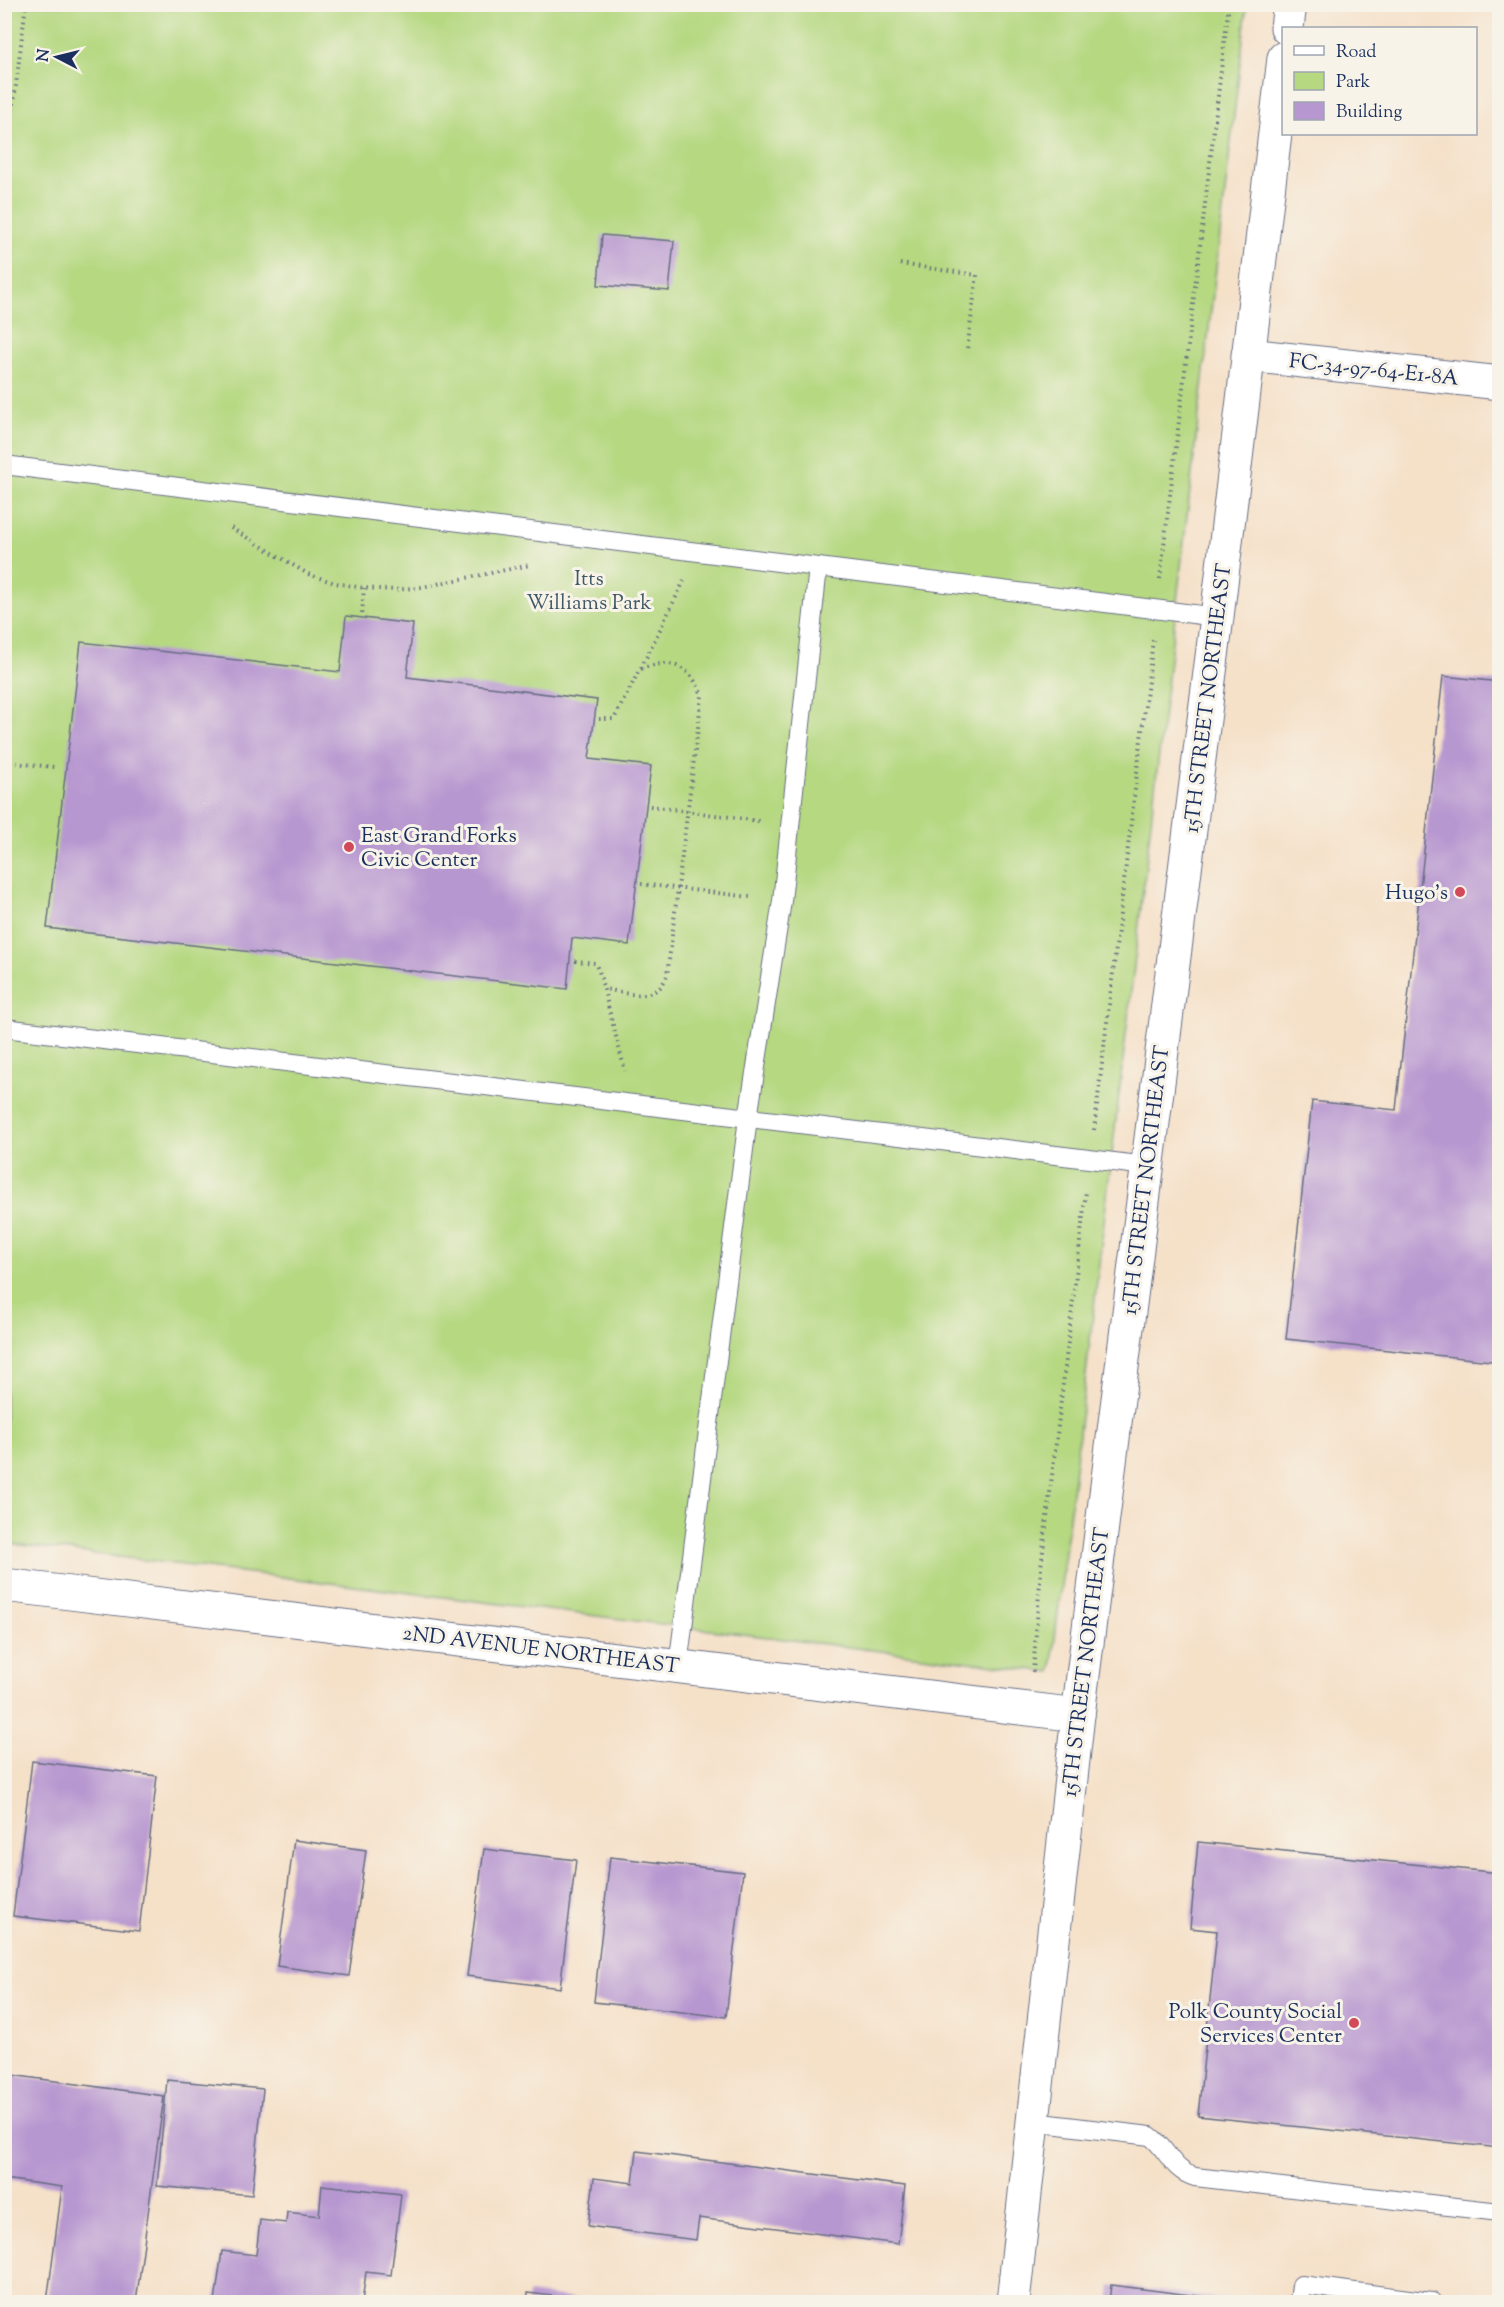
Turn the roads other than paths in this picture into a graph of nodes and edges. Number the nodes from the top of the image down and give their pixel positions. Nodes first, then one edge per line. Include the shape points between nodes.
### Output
1 (1290, 4) edge
2 (1287, 27) edge
3 (1282, 74) edge
4 (1248, 355) junction
5 (1500, 383) edge
6 (4, 465) edge
7 (818, 567) junction
8 (1217, 616) junction
9 (4, 1028) edge
10 (748, 1118) junction
11 (1147, 1166) junction
12 (4, 1585) edge
13 (678, 1666) junction
14 (1078, 1714) junction
15 (1034, 2122) junction
16 (1500, 2212) edge
17 (1013, 2302) edge
18 (1299, 2302) edge
19 (1431, 2302) edge

1 - 2 street
3 - 4 street, 15TH STREET NORTHEAST
4 - 5 street, FC-34-97-64-E1-8A
4 - 8 street, 15TH STREET NORTHEAST
6 - 7 lane
7 - 8 lane
7 - 10 lane via 782,901
8 - 11 street, 15TH STREET NORTHEAST
9 - 10 lane
10 - 11 lane
10 - 13 lane
11 - 14 street, 15TH STREET NORTHEAST
12 - 13 street, 2ND AVENUE NORTHEAST
13 - 14 street, 2ND AVENUE NORTHEAST
14 - 15 street, 15TH STREET NORTHEAST
15 - 16 lane via 1150,2136 1179,2170 1195,2177
15 - 17 street, 15TH STREET NORTHEAST
18 - 19 lane via 1301,2285

